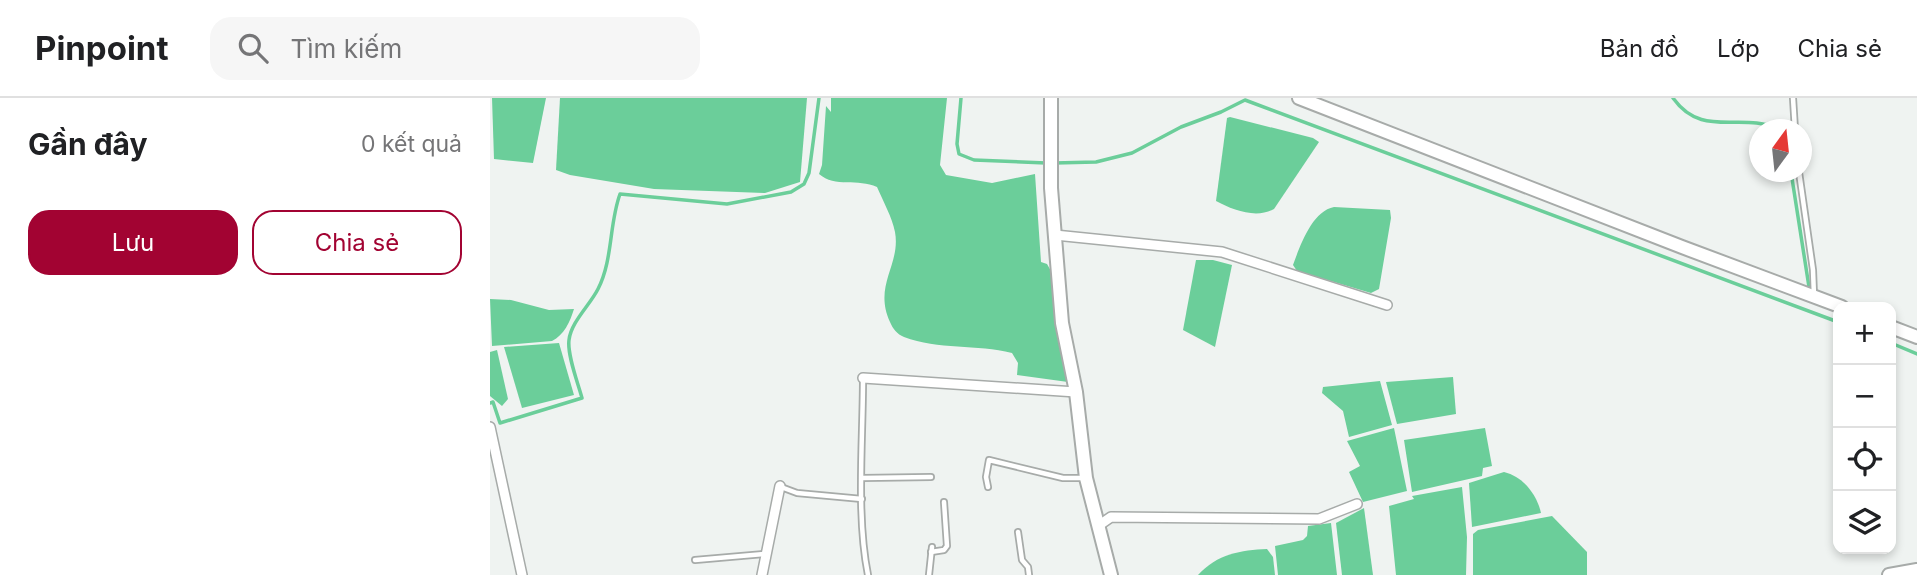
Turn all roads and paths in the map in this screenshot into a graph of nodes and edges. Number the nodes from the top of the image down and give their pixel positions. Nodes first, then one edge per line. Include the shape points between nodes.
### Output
1 (1051, 98) edge
2 (1299, 98) edge
3 (1793, 98) edge
4 (1794, 119) edge
5 (1801, 182) edge
6 (1055, 235) junction
7 (1814, 296) junction
8 (1833, 303) edge
9 (1388, 305) dead end
10 (1896, 329) edge
11 (1917, 337) edge
12 (863, 378) joint
13 (1076, 392) junction
14 (490, 427) edge
15 (931, 477) dead end
16 (862, 478) junction
17 (1086, 478) junction
18 (780, 486) joint
19 (988, 486) dead end
20 (862, 499) junction
21 (944, 502) dead end
22 (1357, 504) dead end
23 (1098, 526) junction
24 (1018, 531) dead end
25 (765, 554) junction
26 (695, 560) dead end
27 (1917, 570) edge
28 (522, 575) edge
29 (762, 575) edge
30 (868, 575) edge
31 (929, 575) edge
32 (1028, 575) edge
33 (1111, 575) edge
34 (1889, 575) edge

1 - 6 street
2 - 7 street
3 - 4 lane
5 - 7 lane
6 - 9 street via 1222,252
6 - 13 street via 1062,323
7 - 8 street
10 - 11 street
12 - 13 street
12 - 16 lane
13 - 17 street
14 - 28 street
15 - 16 lane
16 - 20 lane
17 - 19 lane via 1063,478 989,460
17 - 23 street
18 - 20 lane via 797,493
18 - 25 street
20 - 30 lane
21 - 31 lane via 947,546 932,549
22 - 23 street via 1319,519 1111,517
23 - 33 street
24 - 32 lane
25 - 26 lane
25 - 29 street
27 - 34 street

